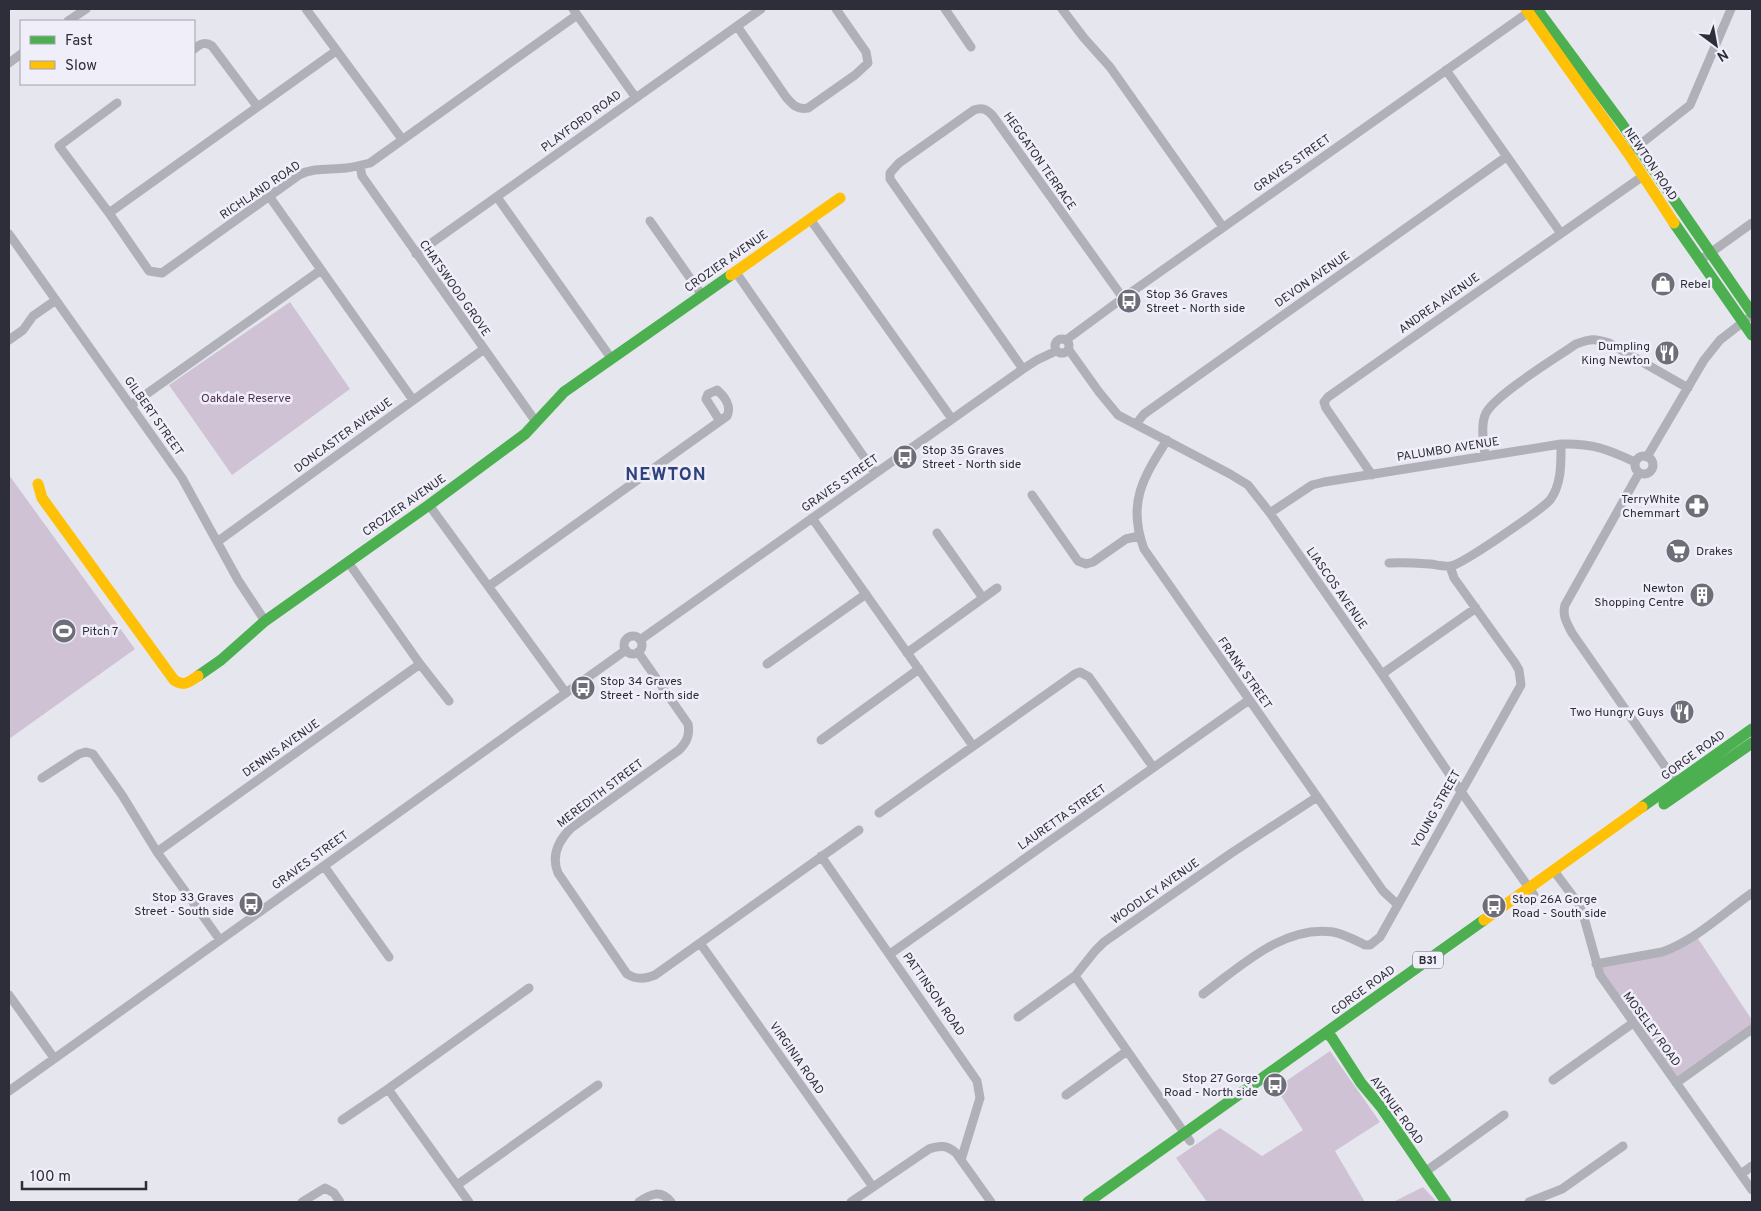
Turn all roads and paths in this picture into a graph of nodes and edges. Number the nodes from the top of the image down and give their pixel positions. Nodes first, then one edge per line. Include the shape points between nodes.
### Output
1 (86, 9) edge
2 (306, 9) edge
3 (761, 9) edge
4 (945, 9) edge
5 (1062, 9) edge
6 (1731, 9) edge
7 (840, 10) edge
8 (1531, 10) edge
9 (575, 12) edge
10 (70, 20) edge
11 (737, 26) junction
12 (971, 47) dead end
13 (195, 48) edge
14 (336, 51) junction
15 (20, 55) edge
16 (9, 63) edge
17 (1446, 70) junction
18 (636, 98) junction
19 (117, 103) dead end
20 (257, 106) junction
21 (402, 140) junction
22 (1633, 150) junction
23 (1506, 157) junction
24 (360, 166) junction
25 (1642, 176) junction
26 (268, 196) junction
27 (497, 197) junction
28 (840, 198) dead end
29 (108, 213) junction
30 (810, 219) junction
31 (650, 221) dead end
32 (1752, 224) edge
33 (1224, 227) junction
34 (1560, 232) junction
35 (9, 234) edge
36 (1711, 252) junction
37 (416, 254) junction
38 (1698, 261) junction
39 (321, 270) junction
40 (735, 271) junction
41 (702, 295) junction
42 (1123, 298) junction
43 (56, 300) junction
44 (1752, 314) edge
45 (1742, 322) junction
46 (1752, 335) edge
47 (9, 340) edge
48 (1066, 340) junction
49 (484, 349) junction
50 (1069, 350) junction
51 (1056, 351) junction
52 (611, 358) junction
53 (1023, 369) junction
54 (1688, 388) junction
55 (413, 400) junction
56 (132, 405) junction
57 (952, 419) junction
58 (720, 421) dead end
59 (536, 422) junction
60 (1136, 424) junction
61 (1167, 440) junction
62 (1561, 444) junction
63 (1485, 456) junction
64 (1647, 457) junction
65 (1635, 462) junction
66 (875, 473) junction
67 (1638, 473) junction
68 (1372, 474) junction
69 (38, 484) dead end
70 (1032, 495) dead end
71 (430, 504) junction
72 (1270, 514) junction
73 (812, 518) junction
74 (937, 533) dead end
75 (1139, 536) junction
76 (217, 542) junction
77 (348, 562) junction
78 (1389, 563) dead end
79 (1450, 566) junction
80 (489, 586) junction
81 (997, 588) dead end
82 (866, 594) junction
83 (983, 598) junction
84 (1476, 608) junction
85 (265, 620) junction
86 (640, 640) junction
87 (626, 650) junction
88 (638, 652) junction
89 (907, 652) junction
90 (420, 664) junction
91 (767, 664) dead end
92 (919, 669) junction
93 (1382, 674) junction
94 (566, 693) junction
95 (1249, 700) junction
96 (449, 701) dead end
97 (1752, 729) edge
98 (821, 740) dead end
99 (1752, 742) edge
100 (973, 746) junction
101 (1153, 767) junction
102 (42, 778) dead end
103 (1680, 787) junction
104 (1460, 790) junction
105 (1317, 797) junction
106 (879, 813) dead end
107 (859, 830) dead end
108 (157, 852) junction
109 (821, 856) junction
110 (324, 866) junction
111 (1556, 874) junction
112 (1532, 892) junction
113 (1752, 893) edge
114 (1398, 905) junction
115 (220, 940) junction
116 (700, 943) junction
117 (890, 954) junction
118 (388, 957) dead end
119 (1596, 964) junction
120 (1075, 976) junction
121 (529, 988) dead end
122 (1203, 994) dead end
123 (9, 995) edge
124 (1018, 1017) dead end
125 (1633, 1023) junction
126 (1752, 1029) edge
127 (1329, 1036) junction
128 (1127, 1051) junction
129 (54, 1058) junction
130 (1553, 1080) dead end
131 (1676, 1083) junction
132 (598, 1085) dead end
133 (388, 1090) junction
134 (9, 1091) edge
135 (1066, 1094) dead end
136 (1504, 1116) dead end
137 (342, 1120) dead end
138 (1187, 1137) junction
139 (1622, 1146) dead end
140 (961, 1160) junction
141 (1752, 1166) edge
142 (1425, 1172) junction
143 (1741, 1174) junction
144 (457, 1185) junction
145 (873, 1187) junction
146 (1752, 1190) edge
147 (302, 1202) edge
148 (340, 1202) edge
149 (469, 1202) edge
150 (639, 1202) edge
151 (671, 1202) edge
152 (851, 1202) edge
153 (991, 1202) edge
154 (1088, 1202) edge
155 (1102, 1202) edge
156 (1446, 1202) edge
157 (1529, 1202) edge

1 - 10 street
2 - 14 street
3 - 11 street, PLAYFORD ROAD
4 - 12 street
5 - 33 street via 1110,67
6 - 22 street via 1690,105
7 - 11 street via 866,52 868,62 856,75 808,108 795,107 786,97
8 - 17 street, GRAVES STREET
8 - 22 main road, NEWTON ROAD
9 - 18 street
9 - 21 street, RICHLAND ROAD
11 - 18 street, PLAYFORD ROAD
13 - 20 street via 201,43 212,46
14 - 20 street
14 - 21 street
15 - 16 street
17 - 23 street
17 - 33 street, GRAVES STREET
18 - 27 street, PLAYFORD ROAD
19 - 29 street, RICHLAND ROAD via 59,146
20 - 29 street
21 - 24 street, RICHLAND ROAD
22 - 25 main road, NEWTON ROAD
22 - 36 main road, NEWTON ROAD
23 - 34 street
23 - 60 street, DEVON AVENUE via 1144,414
24 - 26 street, RICHLAND ROAD via 306,172
24 - 37 street, CHATSWOOD GROVE via 362,176
25 - 34 street, ANDREA AVENUE
25 - 38 main road, NEWTON ROAD
26 - 29 street, RICHLAND ROAD via 162,273 149,272
26 - 39 street
27 - 37 street, PLAYFORD ROAD
27 - 52 street
28 - 30 main road, CROZIER AVENUE
30 - 40 main road, CROZIER AVENUE
30 - 57 street
31 - 41 street
32 - 36 street
33 - 42 street, GRAVES STREET
34 - 68 street, ANDREA AVENUE via 1324,402
35 - 43 street, GILBERT STREET
36 - 38 street
36 - 44 main road, NEWTON ROAD
37 - 49 street, CHATSWOOD GROVE
38 - 45 main road, NEWTON ROAD
39 - 55 street
39 - 56 street
40 - 41 main road, CROZIER AVENUE
40 - 66 street
41 - 52 main road, CROZIER AVENUE
42 - 48 street, GRAVES STREET
42 - 53 street, HEGGATON TERRACE via 986,109 974,110 899,163 890,173 890,179
43 - 47 street via 33,316 23,330
43 - 56 street, GILBERT STREET
44 - 45 street
45 - 46 main road, NEWTON ROAD
45 - 54 street via 1713,348
48 - 50 street
48 - 51 street via 1056,342
49 - 55 street, DONCASTER AVENUE
49 - 59 street, CHATSWOOD GROVE
50 - 51 street via 1063,354
50 - 60 street, LIASCOS AVENUE via 1113,410
51 - 53 street, GRAVES STREET
52 - 59 main road, CROZIER AVENUE via 564,392
53 - 57 street, GRAVES STREET
54 - 63 street via 1609,344 1588,339 1576,344 1497,400 1486,413 1484,422
54 - 64 street
55 - 76 street, DONCASTER AVENUE
56 - 76 street, GILBERT STREET via 182,478
57 - 66 street, GRAVES STREET
58 - 80 street
59 - 71 main road, CROZIER AVENUE via 525,434
60 - 61 street, LIASCOS AVENUE
61 - 72 street, LIASCOS AVENUE via 1240,479
61 - 75 street, FRANK STREET via 1140,488 1136,509
62 - 63 street, PALUMBO AVENUE
62 - 65 street, PALUMBO AVENUE via 1592,445
62 - 79 street via 1560,474 1550,500 1466,560
63 - 68 street, PALUMBO AVENUE
64 - 65 street
64 - 67 street via 1652,464 1651,470 1646,474
65 - 67 street
66 - 73 street, GRAVES STREET
67 - 103 street via 1563,613 1572,633
68 - 72 street, PALUMBO AVENUE via 1312,485
69 - 85 main road, CROZIER AVENUE via 42,498 180,684 192,681 221,660
70 - 75 street via 1078,561 1093,562 1126,538
71 - 77 main road, CROZIER AVENUE
71 - 80 street
72 - 93 street, LIASCOS AVENUE
73 - 82 street
73 - 86 street, GRAVES STREET
74 - 83 street
75 - 95 street, FRANK STREET via 1144,549
76 - 85 street, GILBERT STREET
77 - 85 main road, CROZIER AVENUE
77 - 90 street
78 - 79 street
79 - 84 street via 1454,578
80 - 94 street
81 - 83 street
82 - 89 street
82 - 91 street
83 - 89 street
84 - 93 street
84 - 104 street, YOUNG STREET via 1515,663 1521,677 1519,690
86 - 87 street via 632,636 627,638
86 - 88 street
87 - 88 street via 632,654
87 - 94 street, GRAVES STREET
88 - 116 street, MEREDITH STREET via 688,724 688,738 679,750 571,828 560,841 554,856 555,866 622,967 632,977 644,979 655,975
89 - 92 street
90 - 96 street
90 - 108 street, DENNIS AVENUE
92 - 98 street
92 - 100 street
93 - 104 street, LIASCOS AVENUE
94 - 110 street, GRAVES STREET
95 - 101 street, LAURETTA STREET
95 - 105 street, FRANK STREET
97 - 103 main road, GORGE ROAD / B31
99 - 103 main road, GORGE ROAD / B31
100 - 101 street via 1080,672 1088,677
100 - 106 street
101 - 117 street, LAURETTA STREET
102 - 108 street via 79,754 92,754
103 - 111 main road, GORGE ROAD / B31
104 - 112 street, LIASCOS AVENUE
104 - 114 street, YOUNG STREET
105 - 114 street, FRANK STREET via 1383,891
105 - 120 street, WOODLEY AVENUE via 1104,942
107 - 109 street
108 - 115 street
109 - 116 street
109 - 117 street, PATTINSON ROAD
110 - 115 street, GRAVES STREET
110 - 118 street
111 - 112 main road, GORGE ROAD / B31
111 - 119 street, MOSELEY ROAD via 1583,914
112 - 127 main road, GORGE ROAD / B31
113 - 119 street via 1672,948
114 - 122 street, YOUNG STREET via 1380,937 1370,945 1334,932 1318,931 1295,936 1264,949
115 - 129 street, GRAVES STREET
116 - 145 street, VIRGINIA ROAD
117 - 140 street, PATTINSON ROAD via 977,1080 980,1098
119 - 125 street, MOSELEY ROAD via 1607,987
120 - 124 street, WOODLEY AVENUE
120 - 128 street
121 - 133 street
123 - 129 street
125 - 130 street
125 - 131 street, MOSELEY ROAD
126 - 131 street
127 - 138 main road, GORGE ROAD / B31
127 - 142 main road, AVENUE ROAD
128 - 135 street
128 - 138 street
129 - 134 street, GRAVES STREET
131 - 143 street, MOSELEY ROAD
132 - 144 street
133 - 137 street
133 - 144 street
136 - 142 street
138 - 154 main road, GORGE ROAD / B31
138 - 155 main road, GORGE ROAD / B31
139 - 157 street via 1562,1189
140 - 145 street via 951,1148 937,1146
140 - 153 street
141 - 143 street
142 - 156 main road, AVENUE ROAD
143 - 146 street, MOSELEY ROAD
144 - 149 street
145 - 152 street
147 - 148 street via 325,1188
150 - 151 street via 658,1193

